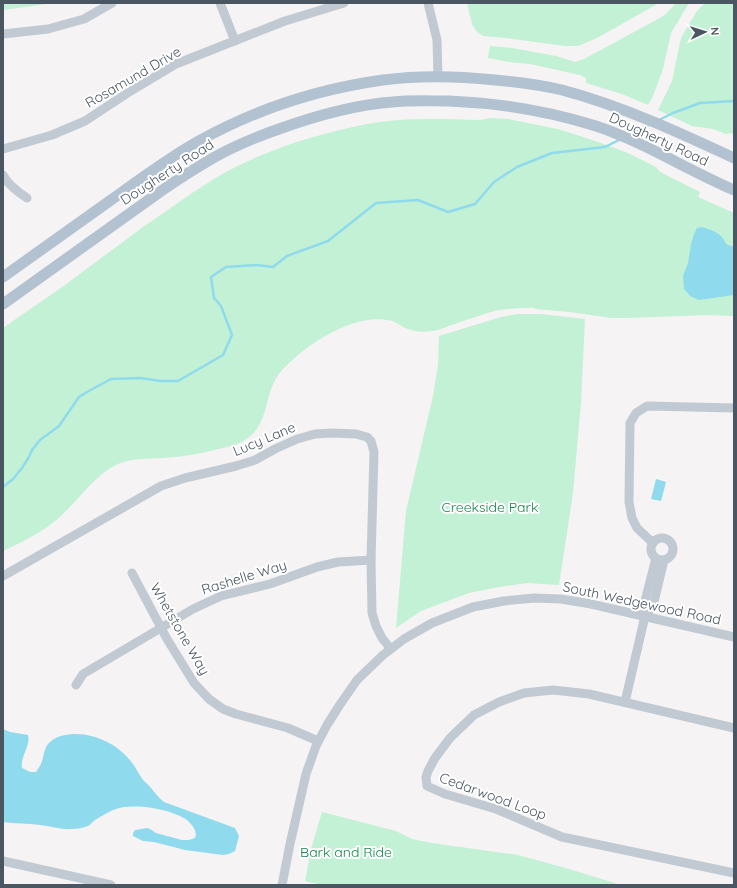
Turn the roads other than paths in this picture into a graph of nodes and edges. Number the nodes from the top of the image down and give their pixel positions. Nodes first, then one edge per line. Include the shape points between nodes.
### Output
1 (112, 3) edge
2 (220, 3) edge
3 (344, 3) edge
4 (428, 3) edge
5 (3, 34) edge
6 (235, 41) junction
7 (438, 77) junction
8 (3, 149) edge
9 (734, 158) edge
10 (3, 175) edge
11 (734, 190) edge
12 (27, 198) dead end
13 (3, 277) edge
14 (3, 303) edge
15 (734, 408) edge
16 (653, 543) junction
17 (660, 559) junction
18 (371, 560) junction
19 (132, 573) dead end
20 (3, 576) edge
21 (645, 616) junction
22 (162, 628) junction
23 (734, 637) edge
24 (391, 649) junction
25 (76, 685) dead end
26 (625, 702) junction
27 (734, 728) edge
28 (318, 741) junction
29 (3, 861) edge
30 (734, 873) edge
31 (83, 882) edge
32 (111, 885) edge
33 (282, 885) edge

1 - 5 street via 84,19 48,30
2 - 6 street
3 - 6 street, Rosamund Drive via 285,21
4 - 7 street via 437,40
6 - 8 street, Rosamund Drive via 176,64 85,121 52,135
7 - 9 main road, Dougherty Road via 506,81 562,90 630,112
7 - 13 main road, Dougherty Road via 383,80 336,88 275,106 240,120 195,143 158,167
10 - 12 street via 6,182
11 - 14 main road, Dougherty Road via 632,140 596,126 536,110 476,102 390,102 343,110 298,122 256,137 214,158 188,173
15 - 16 street via 647,406 636,413 630,422 629,502 632,518 637,528
16 - 17 street via 653,555
16 - 17 street via 662,538 669,540 673,546 673,552 669,557
17 - 21 street via 644,604
18 - 20 street, Lucy Lane via 374,452 371,441 356,434 332,433 314,434 297,439 255,460 161,486
18 - 22 street, Rashelle Way via 338,562 317,567 270,584 221,596
18 - 24 street, Lucy Lane via 372,613 382,638
19 - 22 street, Whetstone Way
21 - 23 street, South Wedgewood Road
21 - 24 street, South Wedgewood Road via 561,599 504,601 473,607 432,623
21 - 26 street
22 - 25 street, Rashelle Way via 83,674
22 - 28 street, Whetstone Way via 194,683 209,699 223,709 288,728
24 - 28 street, South Wedgewood Road via 358,680 326,725
26 - 27 street, Cedarwood Loop
26 - 30 street, Cedarwood Loop via 553,690 524,693 499,702 474,715 450,738 428,771 426,786 496,809 562,837
28 - 33 street, South Wedgewood Road via 306,774
29 - 31 street
31 - 32 street

